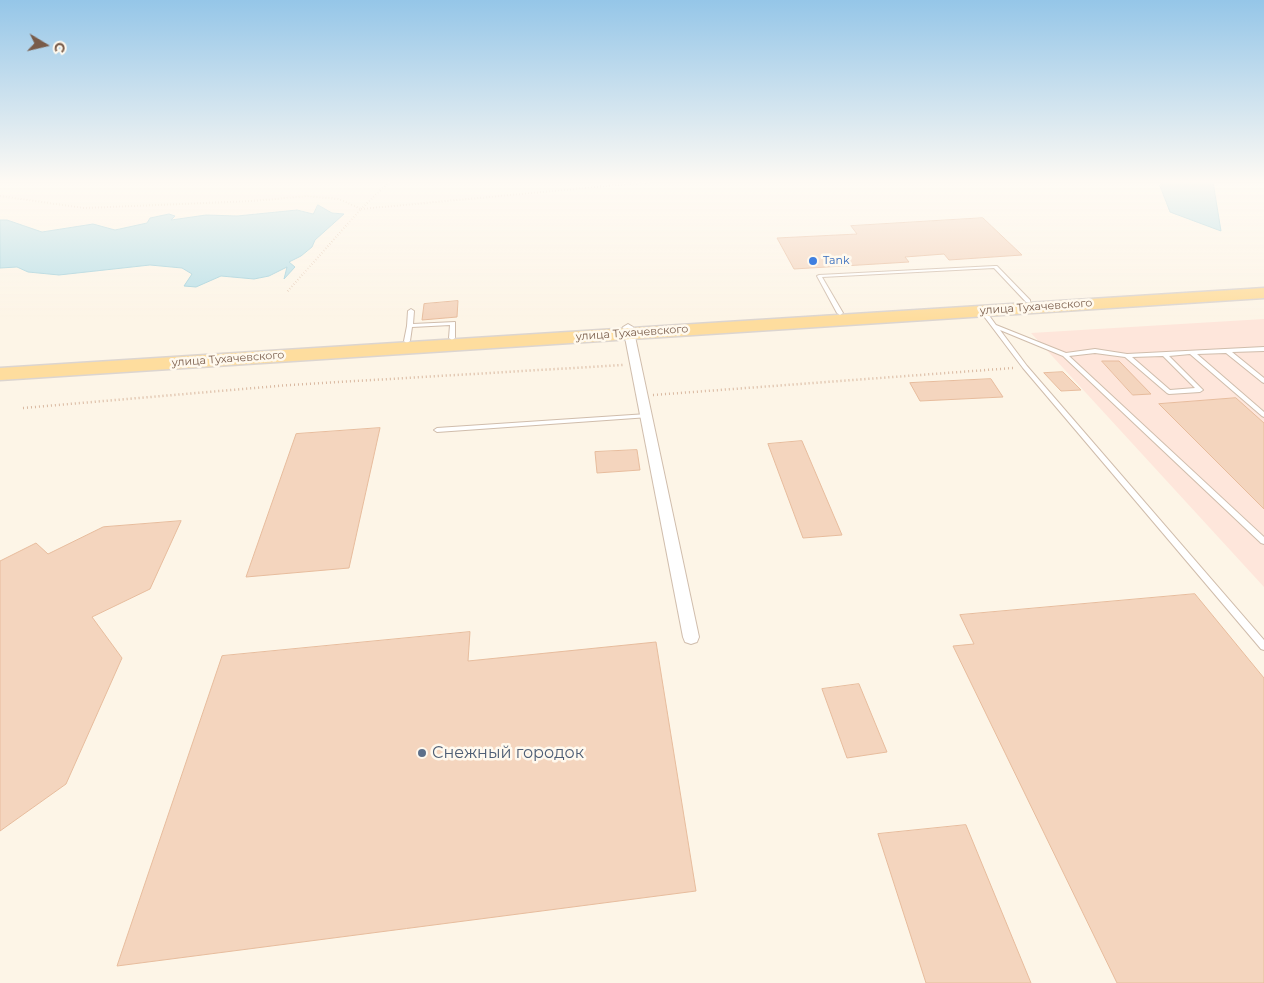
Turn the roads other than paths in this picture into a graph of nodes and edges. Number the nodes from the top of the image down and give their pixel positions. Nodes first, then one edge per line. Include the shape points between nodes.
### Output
1 (1264, 286) edge
2 (1264, 293) edge
3 (1028, 301) junction
4 (411, 311) dead end
5 (982, 311) junction
6 (840, 314) junction
7 (994, 326) junction
8 (629, 330) junction
9 (408, 333) junction
10 (1261, 349) edge
11 (1228, 351) junction
12 (1192, 353) junction
13 (1164, 354) junction
14 (1264, 354) edge
15 (1065, 355) junction
16 (1127, 356) junction
17 (0, 366) edge
18 (0, 374) edge
19 (1264, 381) edge
20 (1264, 414) edge
21 (647, 416) junction
22 (437, 430) dead end
23 (1264, 541) edge
24 (691, 637) dead end
25 (1264, 646) edge

1 - 3 main road, улица Тухачевского
2 - 5 main road, улица Тухачевского
3 - 6 main road, улица Тухачевского
3 - 6 lane via 995,267 819,276
4 - 9 lane
5 - 7 lane
5 - 8 main road, улица Тухачевского
6 - 8 main road, улица Тухачевского
7 - 15 lane
7 - 25 lane via 1025,367
8 - 9 main road, улица Тухачевского via 452,338
8 - 18 main road, улица Тухачевского
8 - 21 street
9 - 17 main road, улица Тухачевского
10 - 11 lane
10 - 14 lane
11 - 12 lane
11 - 19 lane
12 - 13 lane
12 - 20 lane
13 - 16 lane
13 - 16 lane via 1200,390 1169,392
15 - 16 lane via 1095,351
15 - 23 lane
21 - 22 lane
21 - 24 street

